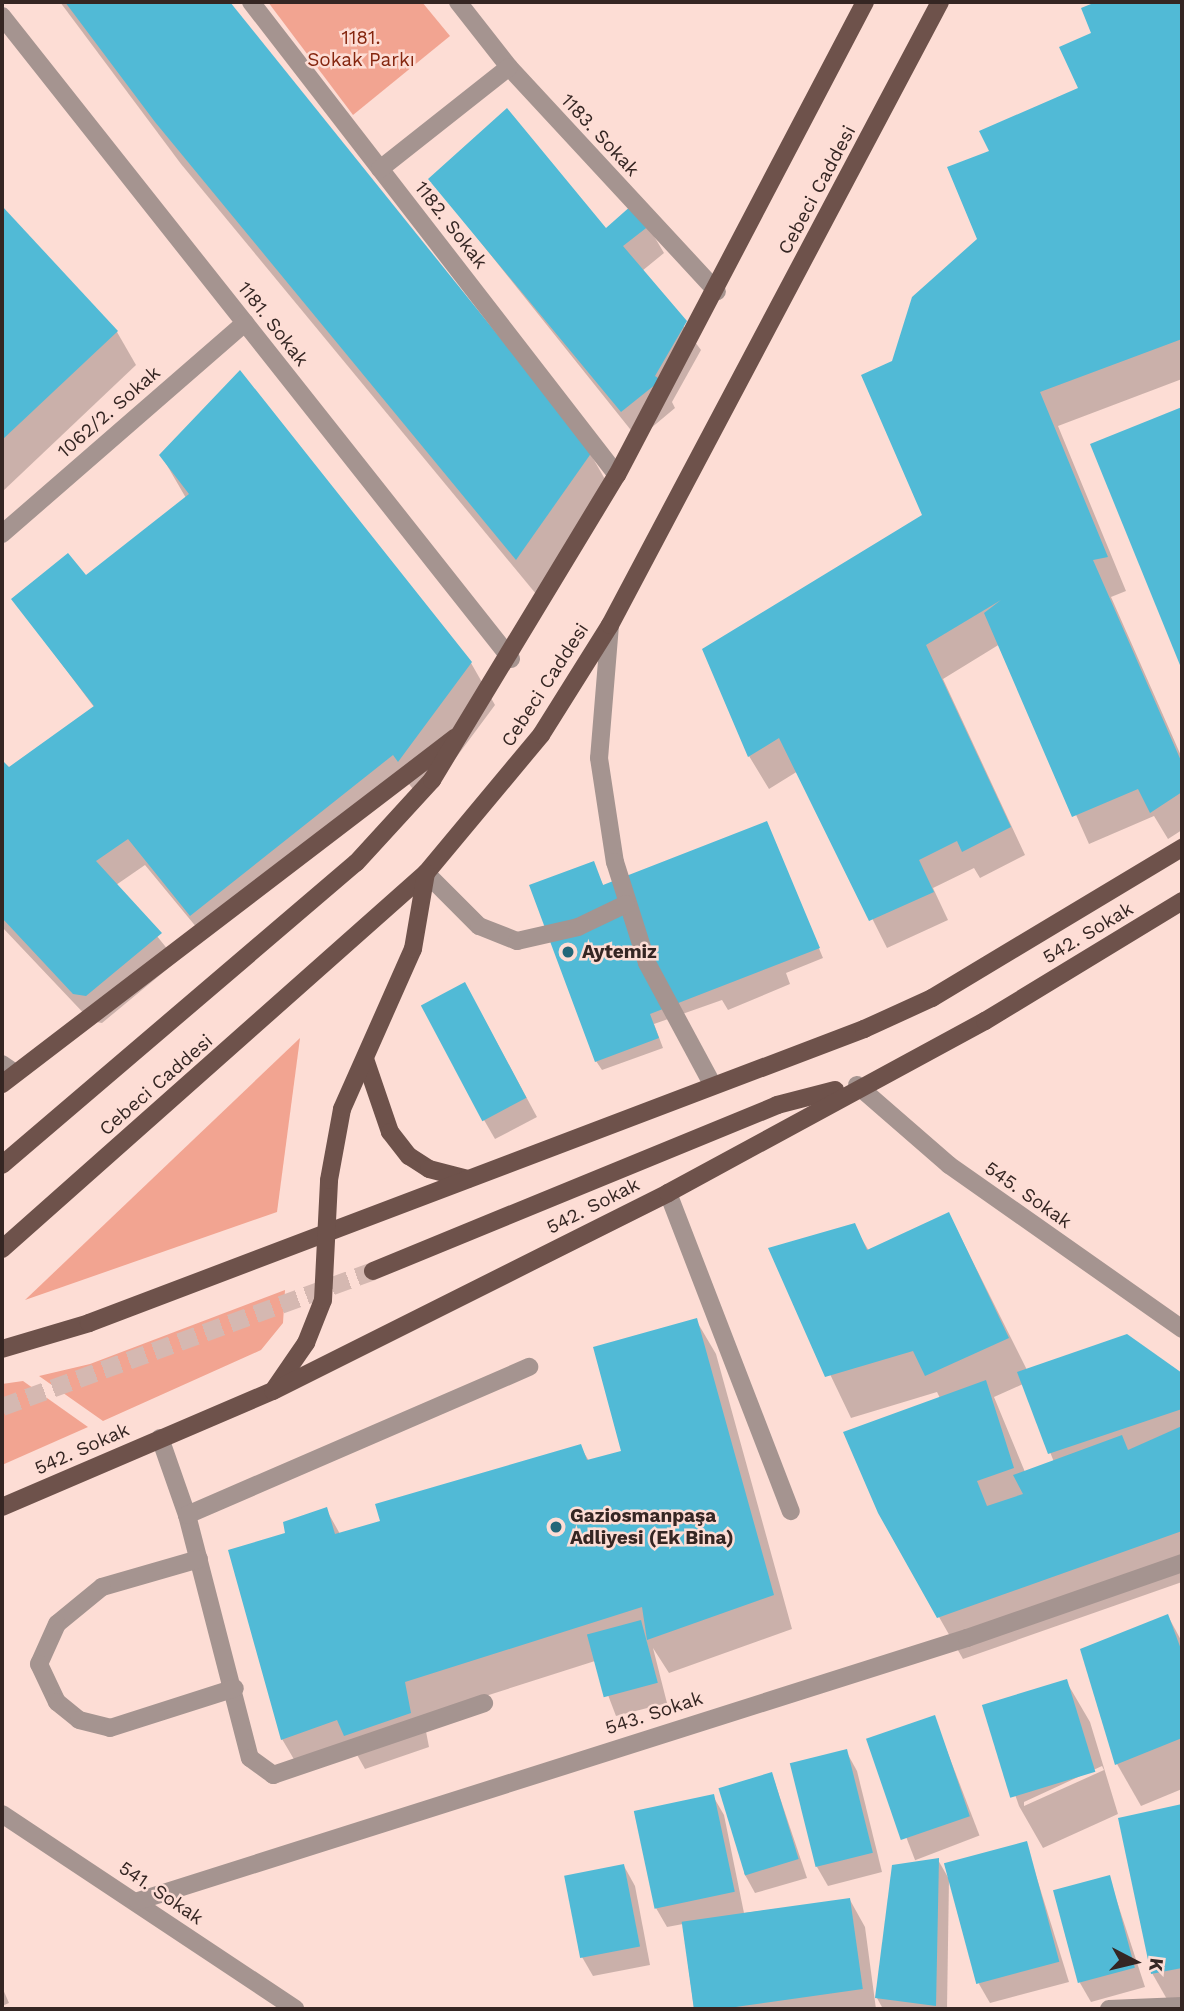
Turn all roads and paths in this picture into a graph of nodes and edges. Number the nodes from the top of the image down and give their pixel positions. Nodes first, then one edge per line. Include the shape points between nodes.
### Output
1 (251, 2) edge
2 (458, 2) edge
3 (865, 2) edge
4 (940, 2) edge
5 (2, 16) edge
6 (509, 67) junction
7 (380, 169) junction
8 (717, 292) junction
9 (245, 323) junction
10 (617, 475) junction
11 (2, 534) edge
12 (610, 625) junction
13 (511, 659) junction
14 (467, 729) junction
15 (1182, 848) edge
16 (426, 873) junction
17 (1182, 901) edge
18 (626, 904) junction
19 (365, 1059) junction
20 (6, 1074) edge
21 (711, 1082) junction
22 (857, 1085) junction
23 (2, 1165) edge
24 (468, 1179) junction
25 (668, 1193) junction
26 (331, 1232) junction
27 (2, 1249) edge
28 (373, 1271) tunnel mouth
29 (1182, 1329) edge
30 (2, 1349) edge
31 (529, 1367) dead end
32 (273, 1391) junction
33 (160, 1438) junction
34 (2, 1507) edge
35 (791, 1511) dead end
36 (187, 1515) junction
37 (199, 1559) junction
38 (1182, 1563) edge
39 (235, 1688) junction
40 (484, 1703) dead end
41 (2, 1814) edge
42 (138, 1901) junction
43 (1182, 2006) edge
44 (295, 2009) edge
45 (1109, 2009) edge

1 - 7 street, 1182. Sokak
2 - 6 street, 1183. Sokak
3 - 8 main road, Cebeci Caddesi
4 - 12 main road, Cebeci Caddesi
5 - 9 street, 1181. Sokak
6 - 7 street
6 - 8 street, 1183. Sokak
7 - 10 street, 1182. Sokak
8 - 10 main road, Cebeci Caddesi
9 - 11 street, 1062/2. Sokak
9 - 13 street, 1181. Sokak
10 - 13 main road, Cebeci Caddesi
12 - 16 main road, Cebeci Caddesi via 541,735
12 - 18 street via 599,758
13 - 14 main road, Cebeci Caddesi
14 - 20 main road
14 - 23 main road, Cebeci Caddesi via 432,780 356,863
15 - 21 main road, 542. Sokak via 932,998 864,1029
16 - 18 street via 479,926 517,941 578,927
16 - 19 main road via 413,949
16 - 27 main road, Cebeci Caddesi
17 - 22 main road, 542. Sokak via 985,1021
18 - 21 street via 647,963
19 - 24 main road via 390,1132 409,1156 429,1169
19 - 26 main road via 342,1109 329,1180
21 - 24 main road, 542. Sokak
22 - 25 main road, 542. Sokak
22 - 28 main road via 777,1105
22 - 29 street, 545. Sokak via 949,1165
24 - 26 main road, 542. Sokak
25 - 32 main road, 542. Sokak
25 - 35 street
26 - 30 main road, 542. Sokak
26 - 32 main road via 323,1300 306,1343
31 - 36 street
32 - 33 main road, 542. Sokak
33 - 34 main road, 542. Sokak
33 - 36 street
36 - 37 street
37 - 39 street
37 - 39 street via 102,1587 57,1624 39,1664 57,1702 79,1720 110,1728
38 - 42 street, 543. Sokak via 967,1638
39 - 40 street via 250,1758 273,1775
41 - 42 street, 541. Sokak
42 - 44 street, 541. Sokak
43 - 45 street

